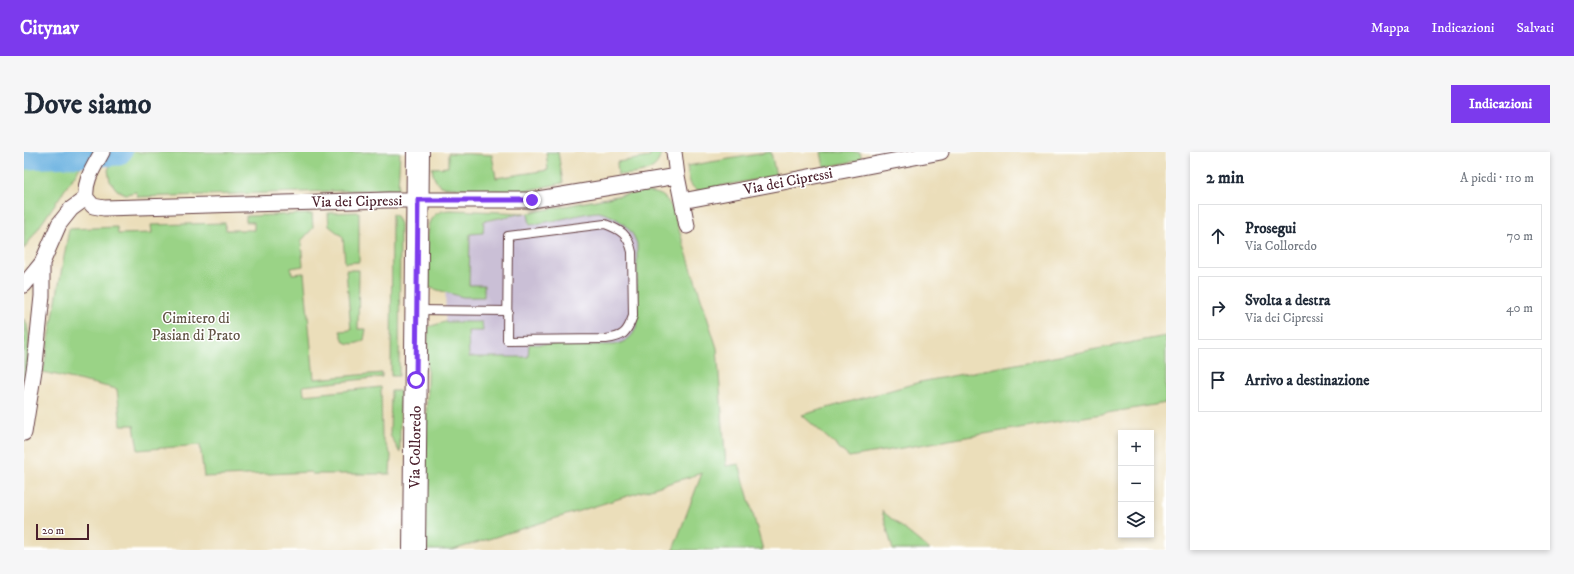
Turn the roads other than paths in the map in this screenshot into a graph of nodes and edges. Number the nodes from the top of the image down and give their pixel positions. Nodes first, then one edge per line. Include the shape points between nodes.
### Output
1 (102, 152) edge
2 (418, 152) edge
3 (674, 152) edge
4 (941, 152) edge
5 (677, 176) junction
6 (86, 198) junction
7 (418, 200) junction
8 (682, 201) junction
9 (687, 226) dead end
10 (42, 263) junction
11 (24, 284) edge
12 (416, 310) junction
13 (508, 311) junction
14 (24, 433) edge
15 (414, 550) edge

1 - 6 street via 88,177
2 - 7 main road, Via Colloredo
3 - 5 street
4 - 8 street, Via dei Cipressi
5 - 7 street, Via dei Cipressi via 532,200
5 - 8 street
6 - 7 street, Via dei Cipressi via 93,206 104,208
6 - 10 street via 71,209 59,224
7 - 12 main road, Via Colloredo
8 - 9 street
10 - 11 street
10 - 14 street via 42,296 35,364
12 - 13 lane
12 - 15 main road, Via Colloredo
13 - 13 lane via 508,340 606,339 624,334 633,316 630,241 624,234 605,224 508,236

